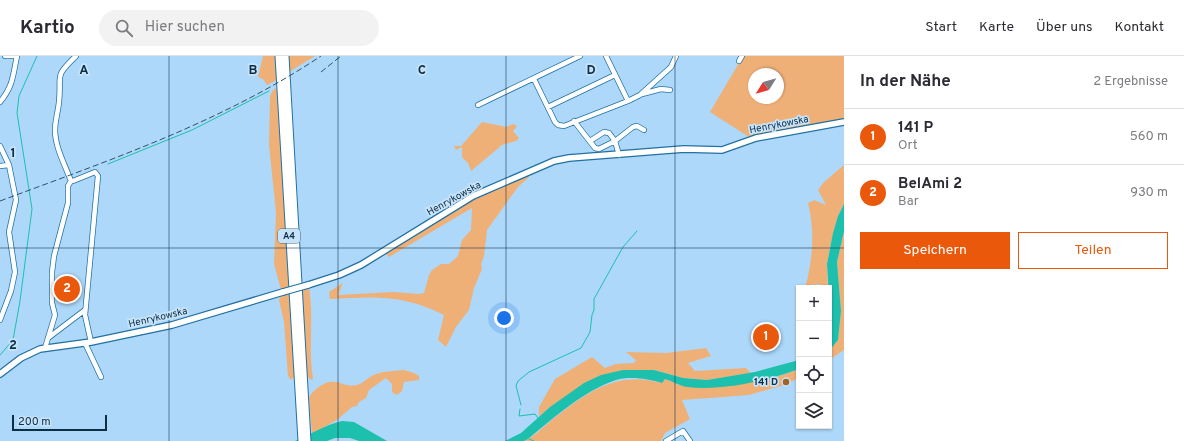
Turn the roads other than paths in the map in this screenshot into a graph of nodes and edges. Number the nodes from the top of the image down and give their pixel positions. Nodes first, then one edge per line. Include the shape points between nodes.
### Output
1 (5, 56) edge
2 (17, 56) edge
3 (76, 56) edge
4 (279, 56) edge
5 (285, 56) edge
6 (580, 56) edge
7 (606, 56) edge
8 (676, 56) edge
9 (615, 75) junction
10 (534, 79) junction
11 (670, 90) dead end
12 (640, 94) junction
13 (628, 101) junction
14 (0, 102) edge
15 (478, 106) dead end
16 (548, 108) junction
17 (574, 122) junction
18 (844, 122) edge
19 (644, 130) dead end
20 (590, 141) junction
21 (615, 141) junction
22 (0, 146) edge
23 (619, 155) junction
24 (9, 165) junction
25 (0, 166) edge
26 (71, 180) junction
27 (85, 310) junction
28 (0, 320) edge
29 (48, 338) junction
30 (88, 342) junction
31 (44, 348) junction
32 (0, 374) edge
33 (101, 377) dead end
34 (303, 414) junction
35 (667, 440) edge
36 (302, 441) edge
37 (307, 441) edge
38 (690, 441) edge

1 - 2 street
2 - 14 street via 12,84 8,94
3 - 26 street via 63,68 60,75 55,130
4 - 34 highway, A4
5 - 34 highway, A4
6 - 10 street
7 - 9 street
8 - 12 street via 671,67
9 - 13 street
9 - 16 street
10 - 15 street
10 - 16 street
11 - 12 street via 661,89
12 - 13 street
13 - 17 street
16 - 17 street via 558,125 564,126
17 - 20 street
18 - 23 main road, Henrykowska via 756,138 722,150 684,149
19 - 21 street via 637,126 633,127
20 - 21 street via 597,149
20 - 21 street via 607,132
21 - 23 street
22 - 24 street
23 - 30 main road, Henrykowska, bridge via 554,161 473,196 362,265 339,275 172,325
24 - 25 street
24 - 28 street via 16,200 9,232 15,272
26 - 27 street via 95,172 98,176
26 - 29 street via 68,186 68,203 54,256 51,289 55,315
27 - 29 street
27 - 30 street
29 - 31 street
30 - 31 main road, Henrykowska
30 - 33 street
31 - 32 main road, Henrykowska via 21,358
34 - 36 highway, A4
34 - 37 highway, A4
35 - 38 street via 683,431

